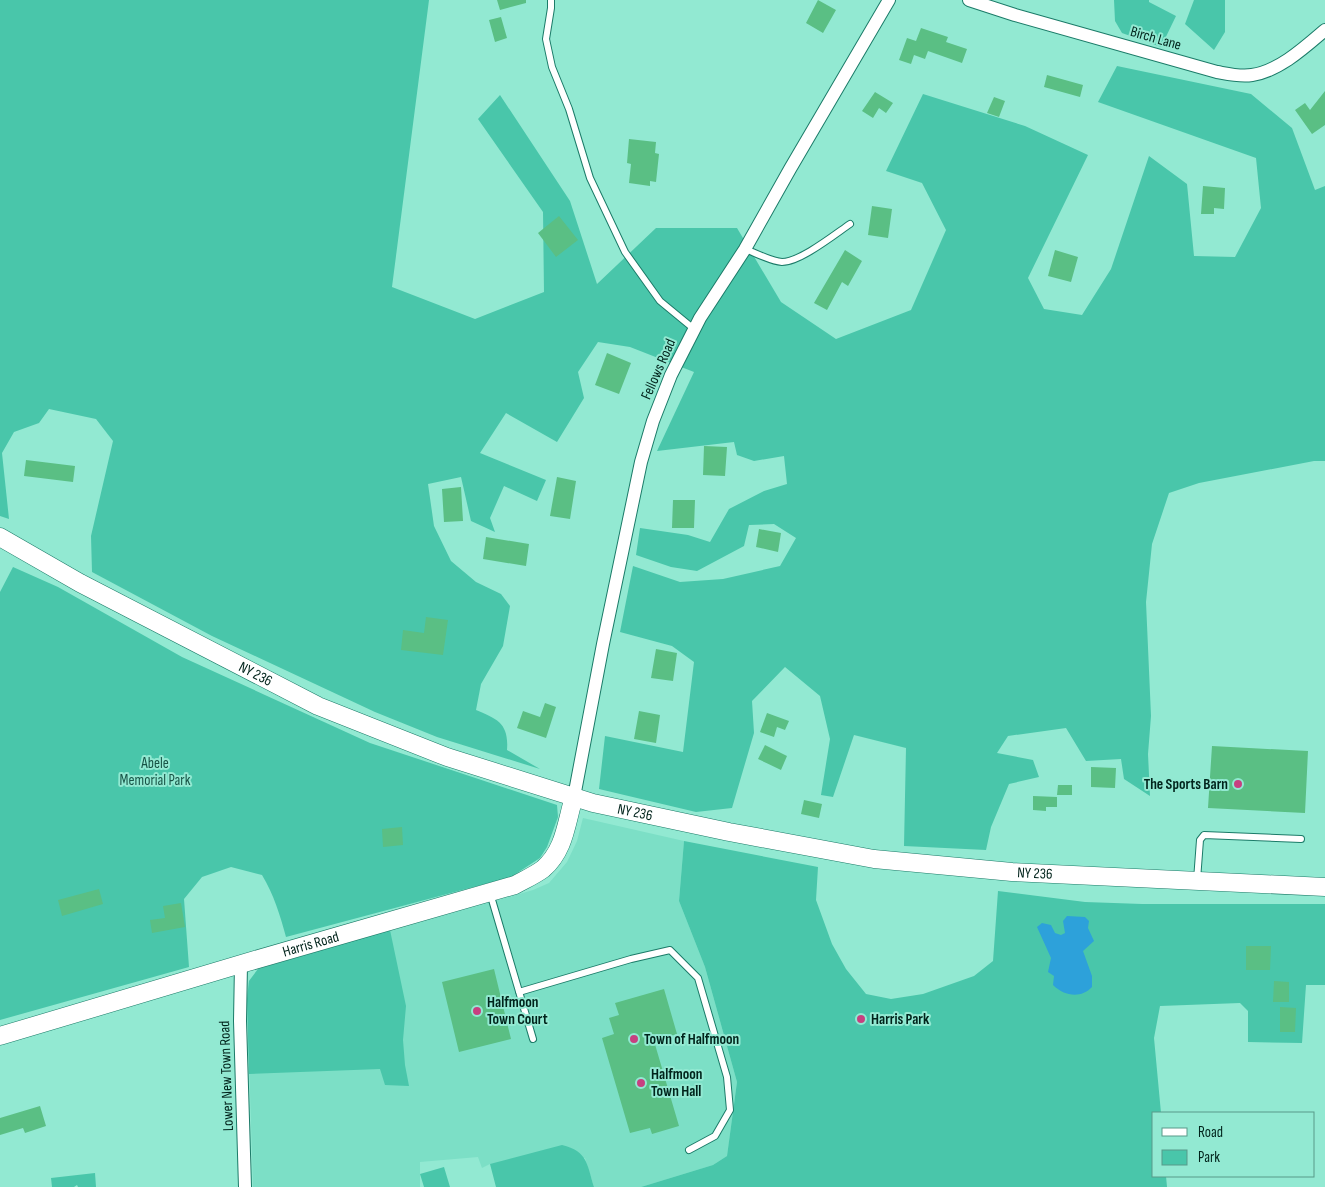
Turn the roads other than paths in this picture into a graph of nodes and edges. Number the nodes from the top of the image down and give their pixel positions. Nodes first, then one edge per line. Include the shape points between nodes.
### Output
1 (551, 0) edge
2 (889, 0) edge
3 (969, 0) edge
4 (1325, 30) edge
5 (850, 224) dead end
6 (745, 249) junction
7 (694, 329) junction
8 (0, 537) edge
9 (574, 797) junction
10 (1301, 839) dead end
11 (1197, 880) junction
12 (1325, 887) edge
13 (490, 892) junction
14 (241, 964) junction
15 (519, 992) junction
16 (0, 1036) edge
17 (533, 1039) dead end
18 (689, 1150) dead end
19 (245, 1187) edge

1 - 7 lane via 546,39 552,67 590,178 625,252 660,301
2 - 6 street, Fellows Road
3 - 4 street, Birch Lane via 1236,75 1250,76 1277,66
5 - 6 lane via 795,259 783,262
6 - 7 street, Fellows Road
7 - 9 street, Fellows Road via 671,375 641,462
8 - 9 main road, NY 236 / NY 236 via 318,706 447,757
9 - 11 main road, NY 236 / NY 236 via 729,832 874,859 1012,872
9 - 13 main road, Harris Road via 564,839 543,869 515,884
10 - 11 lane via 1204,835 1200,840
11 - 12 main road, NY 236 / NY 236
13 - 14 main road, Harris Road
13 - 15 lane
14 - 16 main road, Harris Road
14 - 19 street, Lower New Town Road
15 - 17 lane
15 - 18 lane via 670,950 698,978 727,1077 730,1110 715,1136

